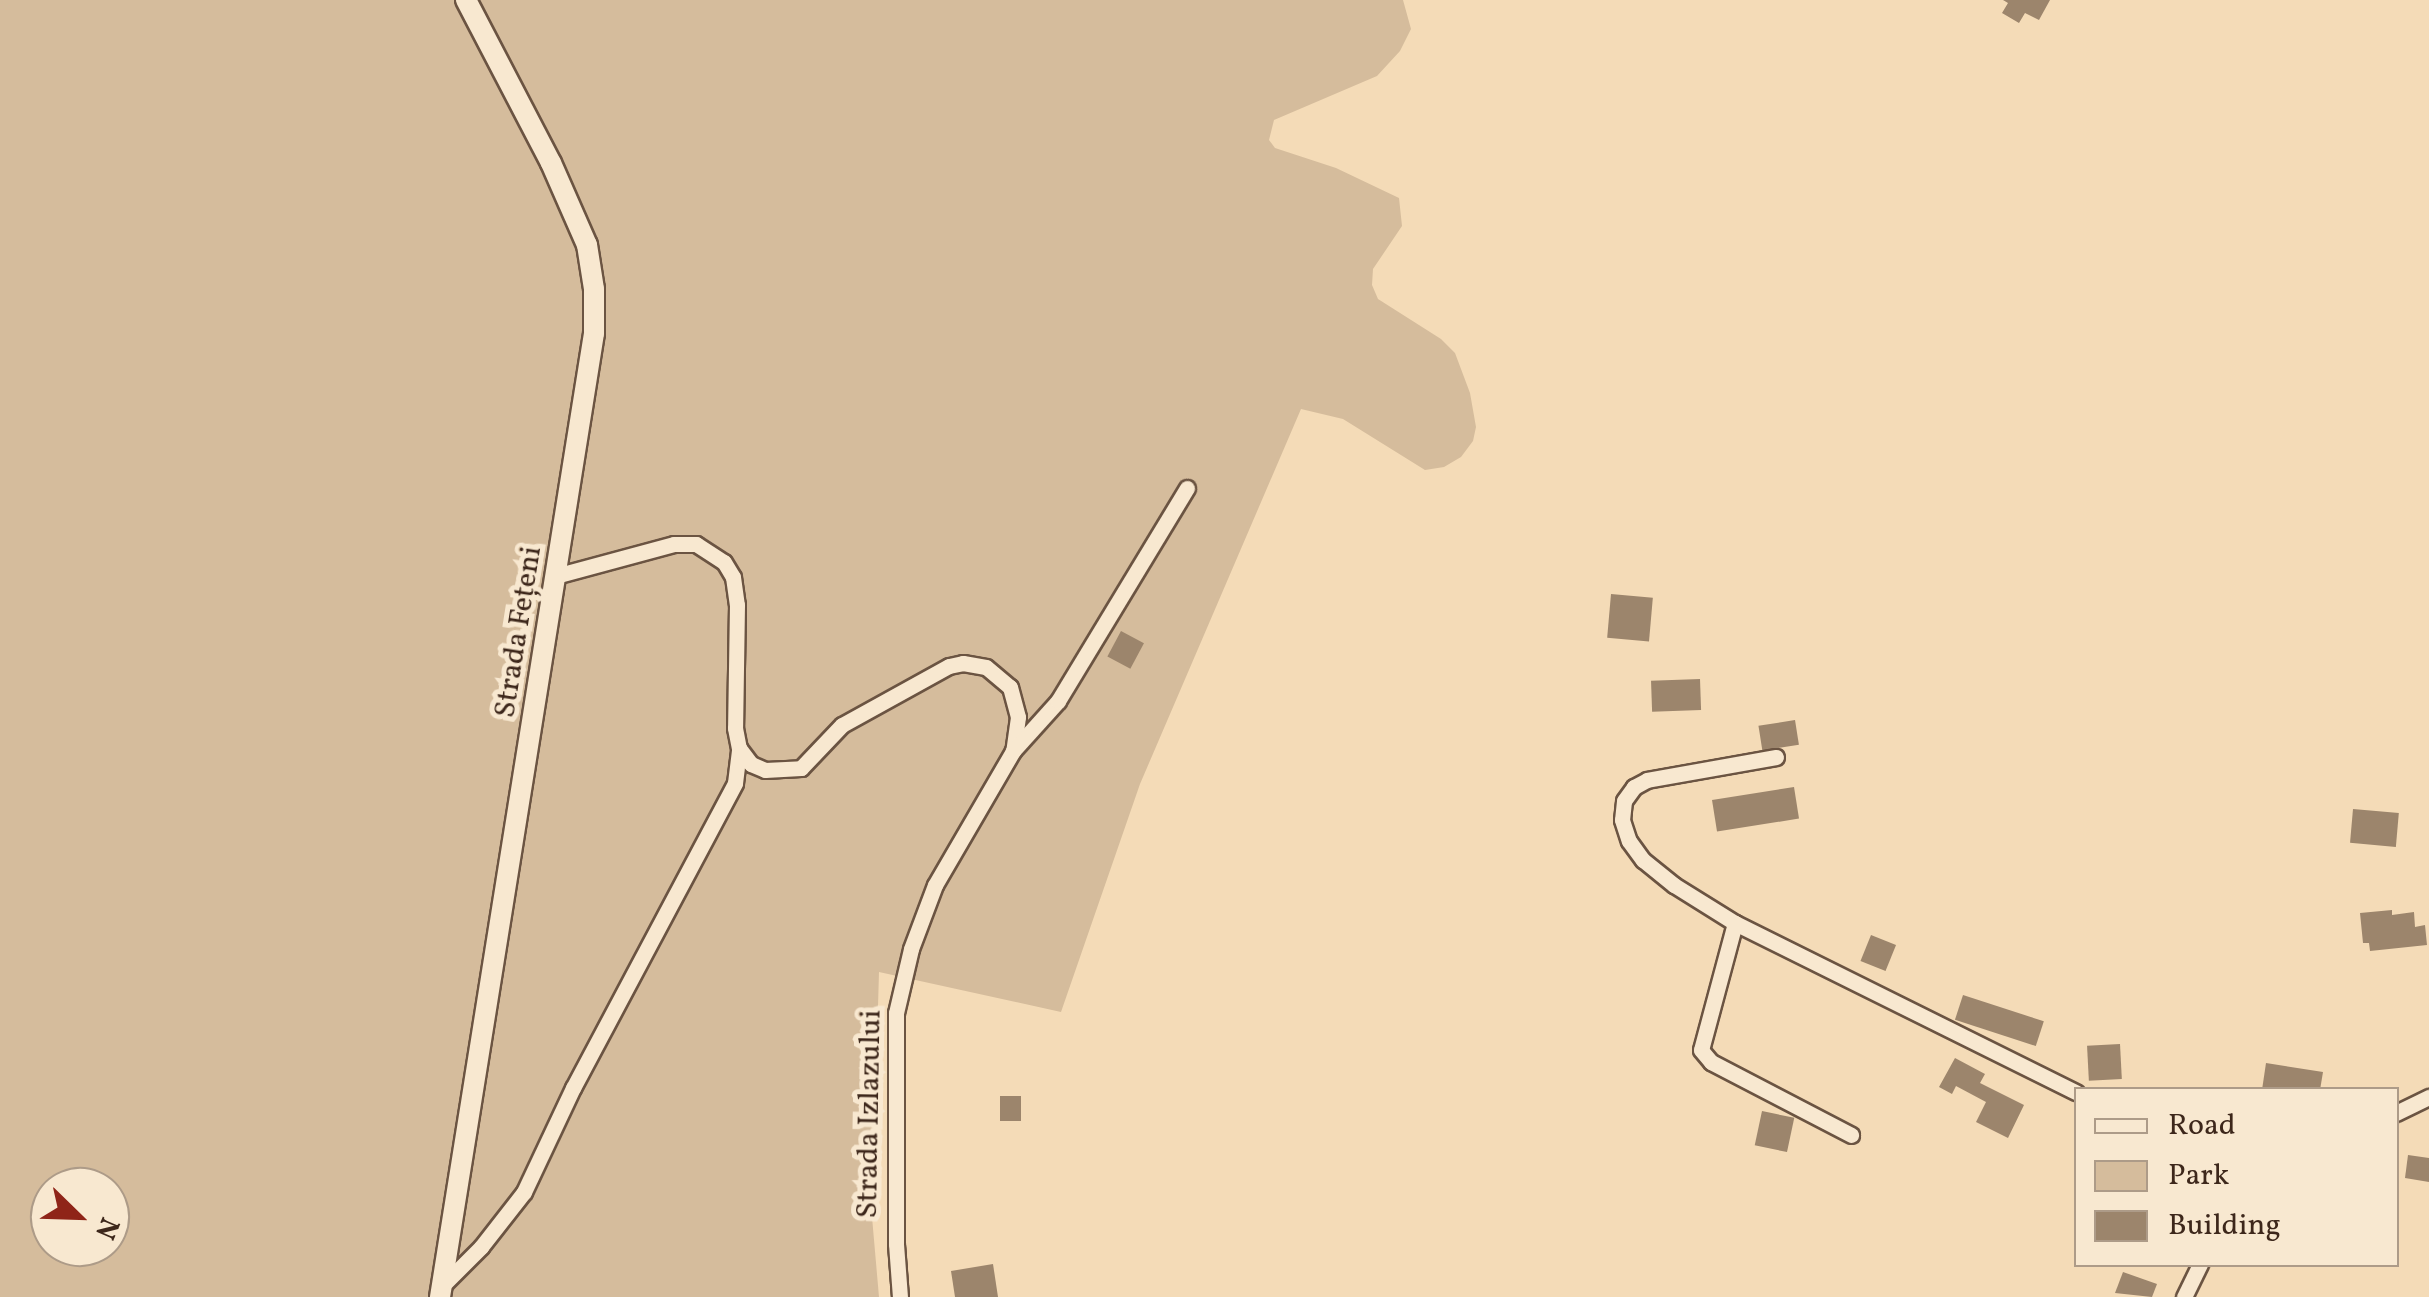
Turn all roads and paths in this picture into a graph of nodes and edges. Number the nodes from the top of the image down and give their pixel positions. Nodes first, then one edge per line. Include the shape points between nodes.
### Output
1 (466, 0) edge
2 (1188, 488) dead end
3 (559, 575) junction
4 (739, 748) junction
5 (1012, 751) junction
6 (1776, 758) dead end
7 (1735, 923) junction
8 (2074, 1091) edge
9 (2429, 1097) edge
10 (2399, 1112) edge
11 (1851, 1135) dead end
12 (2199, 1267) edge
13 (440, 1292) edge
14 (900, 1297) edge
15 (2184, 1297) edge

1 - 3 street, Strada Fețeni via 587,244 594,332
2 - 5 street via 1058,701
3 - 4 street via 674,544 696,544 724,562 737,605
3 - 13 street, Strada Fețeni
4 - 5 street, Strada Izlazului via 765,770 801,768 842,725 963,663 986,667 1010,687 1018,718
4 - 13 street via 736,783 524,1192
5 - 14 street, Strada Izlazului via 935,885 903,978 895,1039
6 - 7 street via 1647,780 1624,801 1626,830 1644,860
7 - 8 street
7 - 11 street via 1701,1050 1711,1062
9 - 10 street
12 - 15 street

